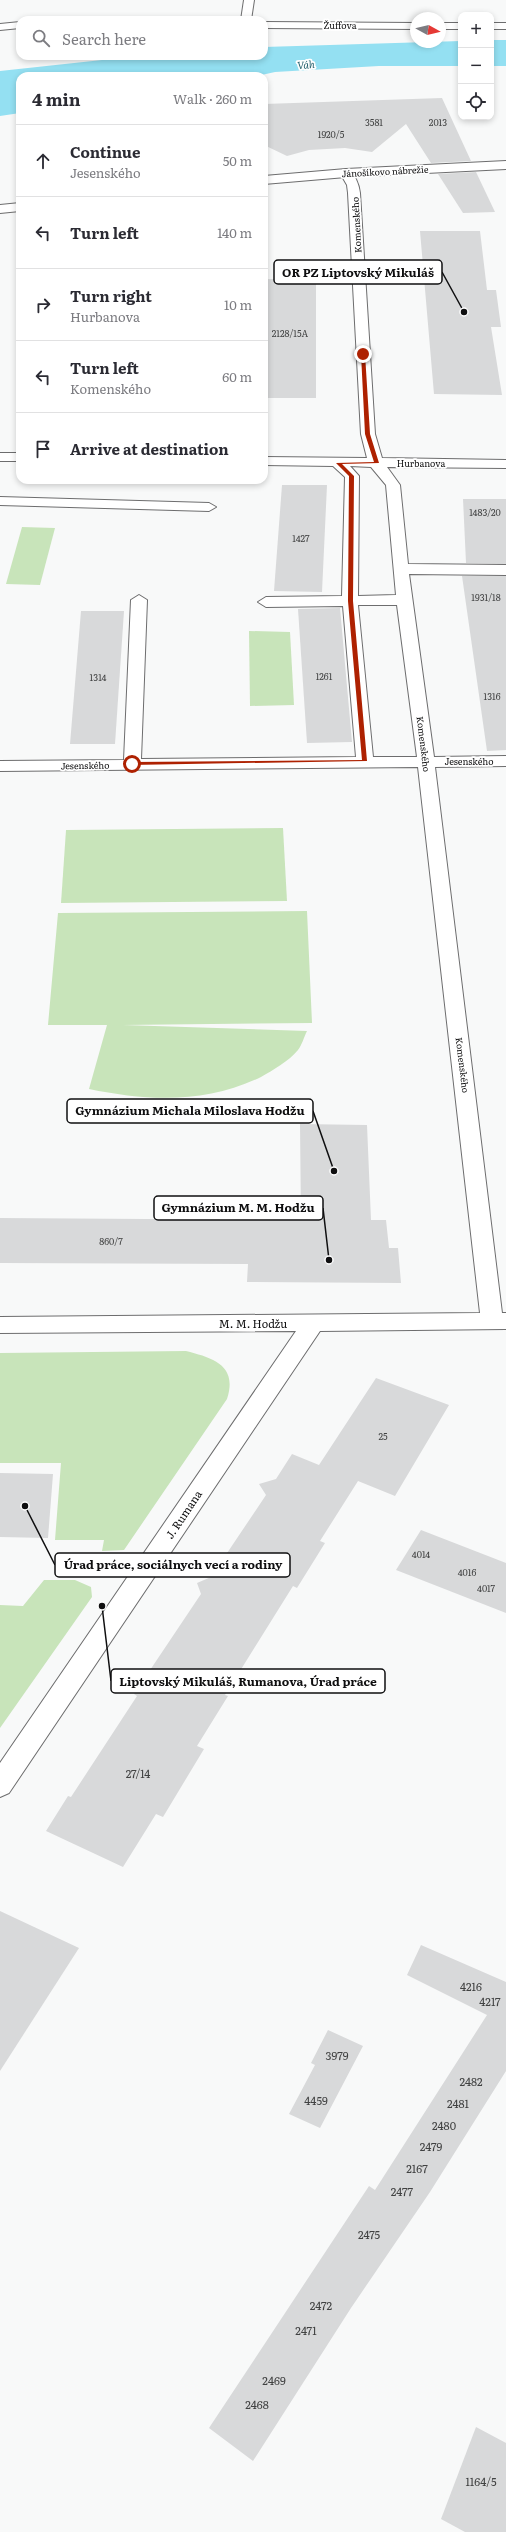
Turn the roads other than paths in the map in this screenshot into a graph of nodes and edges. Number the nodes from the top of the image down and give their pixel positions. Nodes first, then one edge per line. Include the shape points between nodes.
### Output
1 (249, 0) edge
2 (247, 16) edge
3 (16, 25) edge
4 (268, 25) edge
5 (410, 26) edge
6 (446, 26) edge
7 (458, 26) edge
8 (494, 26) edge
9 (506, 26) edge
10 (0, 27) edge
11 (506, 165) edge
12 (346, 173) junction
13 (268, 180) edge
14 (16, 207) edge
15 (0, 209) edge
16 (0, 457) edge
17 (16, 457) edge
18 (268, 461) edge
19 (338, 463) junction
20 (376, 463) junction
21 (506, 464) edge
22 (0, 501) edge
23 (209, 507) dead end
24 (402, 569) junction
25 (506, 570) edge
26 (140, 600) dead end
27 (404, 600) junction
28 (350, 601) junction
29 (266, 602) dead end
30 (365, 761) junction
31 (426, 761) junction
32 (506, 761) edge
33 (132, 764) junction
34 (0, 766) edge
35 (499, 1321) edge
36 (313, 1323) junction
37 (0, 1325) edge
38 (0, 1785) edge

1 - 2 street
3 - 10 street
4 - 5 street, Žuffova
6 - 7 street
8 - 9 street
11 - 12 street, Jánošíkovo nábrežie
12 - 13 street, Jánošíkovo nábrežie
12 - 20 street, Komenského via 353,185 368,434
14 - 15 street
16 - 17 street
18 - 19 street, Hurbanova
19 - 20 street, Hurbanova
19 - 28 street via 352,476
20 - 21 street, Hurbanova
20 - 24 street, Komenského via 393,485
22 - 23 street
24 - 25 street
24 - 27 street, Komenského
26 - 33 street
27 - 28 street
27 - 31 street, Komenského
28 - 29 street
28 - 30 street
30 - 31 street, Jesenského
30 - 33 street, Jesenského
31 - 32 street, Jesenského
31 - 35 street, Komenského
33 - 34 street, Jesenského
35 - 36 street, M. M. Hodžu
36 - 37 street, M. M. Hodžu
36 - 38 street, J. Rumana

